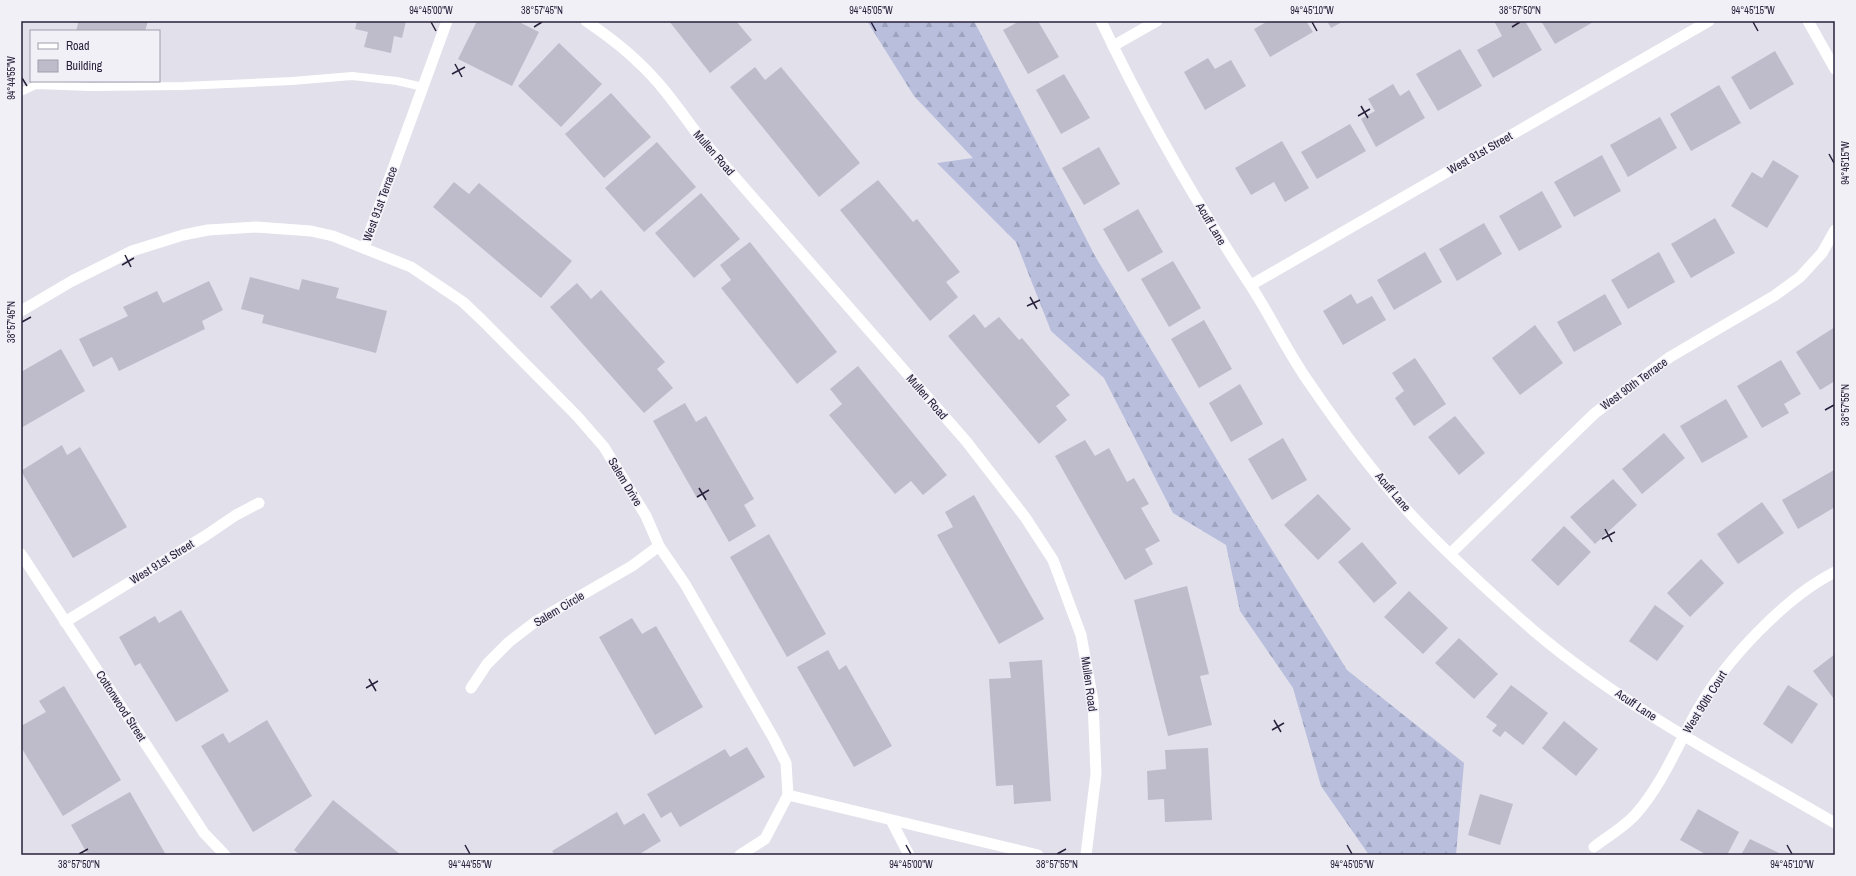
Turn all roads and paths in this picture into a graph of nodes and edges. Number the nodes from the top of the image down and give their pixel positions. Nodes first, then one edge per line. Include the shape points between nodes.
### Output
1 (446, 21) edge
2 (586, 21) edge
3 (1101, 21) edge
4 (1157, 21) edge
5 (1709, 21) edge
6 (1808, 21) edge
7 (1113, 46) junction
8 (1835, 69) edge
9 (423, 87) junction
10 (21, 92) edge
11 (1834, 233) edge
12 (364, 248) junction
13 (1251, 285) junction
14 (21, 311) edge
15 (259, 503) dead end
16 (659, 546) junction
17 (1451, 553) junction
18 (21, 554) edge
19 (1835, 572) edge
20 (65, 622) junction
21 (471, 688) dead end
22 (1684, 735) junction
23 (788, 795) junction
24 (891, 820) junction
25 (1835, 823) edge
26 (1594, 847) dead end
27 (225, 855) edge
28 (740, 855) edge
29 (909, 855) edge
30 (1038, 855) edge
31 (1086, 855) edge

1 - 9 street, West 91st Terrace
2 - 31 street, Mullen Road via 639,63 666,92 699,136 966,441 1025,517 1053,560 1081,635 1093,701 1096,774
3 - 7 street, Acuff Lane
4 - 7 street
5 - 13 street, West 91st Street
6 - 8 street
7 - 13 street, Acuff Lane via 1177,167
9 - 10 lane via 352,76 183,86 90,88 36,85
9 - 12 street, West 91st Terrace
11 - 17 street, West 90th Terrace via 1822,253 1800,277 1774,296 1670,357 1595,413
12 - 14 street, West 91st Terrace via 311,231 256,227 208,230 132,251 72,281
12 - 16 street, Salem Drive via 411,267 463,302 566,404 604,448 646,516
13 - 17 street, Acuff Lane via 1308,382 1362,456 1416,519
15 - 20 street, West 91st Street
16 - 21 street, Salem Circle via 632,566 535,622 519,634 487,664
16 - 23 street, Salem Drive via 685,584 774,739 786,763
17 - 22 street, Acuff Lane via 1536,632 1607,686
18 - 20 street, Cottonwood Street
19 - 22 street, West 90th Court via 1786,605 1752,638 1697,709
20 - 27 street, Cottonwood Street via 204,833
22 - 25 street, Acuff Lane
22 - 26 street, West 90th Court via 1667,768 1634,816
23 - 24 street
23 - 28 street via 765,839
24 - 29 street
24 - 30 street

